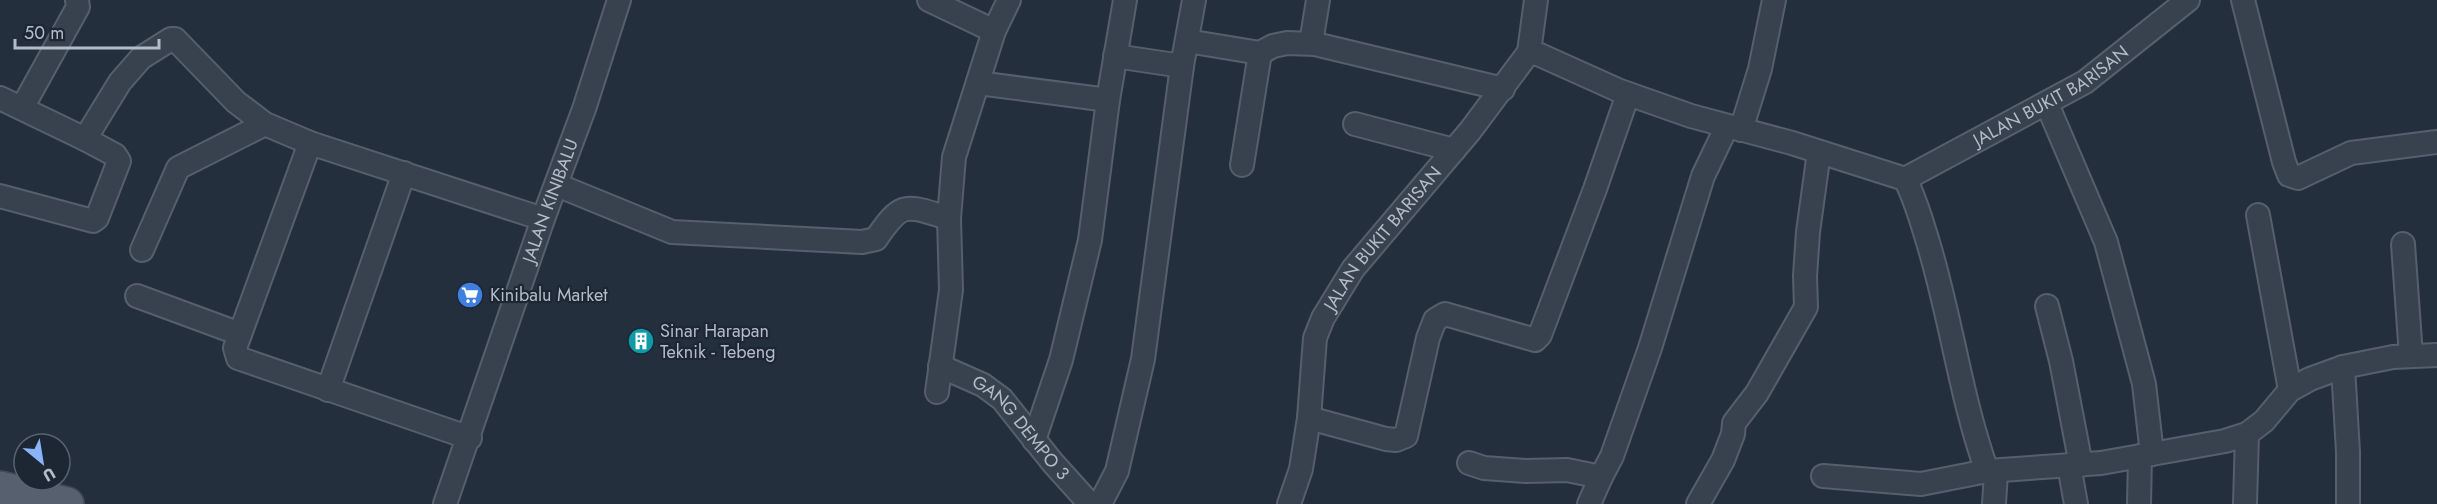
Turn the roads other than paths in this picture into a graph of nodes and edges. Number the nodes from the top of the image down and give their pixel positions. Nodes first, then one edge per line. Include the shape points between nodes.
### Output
1 (77, 0) edge
2 (619, 0) edge
3 (929, 0) edge
4 (1009, 0) edge
5 (1125, 0) edge
6 (1194, 0) edge
7 (1318, 0) edge
8 (1536, 0) edge
9 (1774, 0) edge
10 (2188, 0) edge
11 (2243, 0) edge
12 (994, 31) junction
13 (1187, 41) junction
14 (1315, 44) junction
15 (1529, 52) junction
16 (1260, 53) junction
17 (1115, 56) junction
18 (1182, 66) junction
19 (978, 83) junction
20 (1503, 89) junction
21 (1628, 94) junction
22 (0, 98) edge
23 (1108, 100) junction
24 (2047, 104) junction
25 (22, 108) junction
26 (265, 124) junction
27 (1355, 124) dead end
28 (1734, 128) junction
29 (85, 139) junction
30 (2437, 142) edge
31 (310, 143) junction
32 (1454, 150) junction
33 (1819, 152) junction
34 (1242, 165) dead end
35 (404, 173) junction
36 (1905, 179) junction
37 (556, 185) junction
38 (0, 196) edge
39 (2258, 215) dead end
40 (949, 218) junction
41 (543, 219) junction
42 (2403, 244) dead end
43 (142, 250) dead end
44 (137, 296) dead end
45 (2046, 306) dead end
46 (240, 334) junction
47 (2437, 355) edge
48 (2411, 356) junction
49 (940, 366) junction
50 (2343, 367) junction
51 (328, 390) junction
52 (2290, 390) junction
53 (937, 392) dead end
54 (1309, 418) junction
55 (2247, 434) junction
56 (470, 438) junction
57 (1034, 440) junction
58 (2146, 455) junction
59 (1469, 463) dead end
60 (2075, 465) junction
61 (1992, 471) junction
62 (1823, 476) dead end
63 (1601, 477) junction
64 (0, 488) edge
65 (1920, 494) edge
66 (67, 504) edge
67 (446, 504) edge
68 (1090, 504) edge
69 (1100, 504) edge
70 (1289, 504) edge
71 (1589, 504) edge
72 (1698, 504) edge
73 (1994, 504) edge
74 (2076, 504) edge
75 (2139, 504) edge
76 (2245, 504) edge
77 (2348, 504) edge

1 - 25 street via 78,7
2 - 37 street, JALAN KINIBALU
3 - 12 street
4 - 12 street
5 - 17 street
6 - 13 street
7 - 14 street via 1312,37
8 - 15 street, JALAN BUKIT BARISAN
9 - 28 street via 1760,69
10 - 24 street, JALAN BUKIT BARISAN via 2085,82
11 - 30 street via 2289,175 2298,178 2351,153
12 - 19 street
13 - 16 street
13 - 18 street
14 - 16 street via 1287,43
14 - 20 street
15 - 20 street, JALAN BUKIT BARISAN
15 - 21 street
16 - 34 street
17 - 18 street
17 - 23 street
18 - 69 street via 1141,367 1117,471
19 - 23 street
19 - 40 street via 954,157
20 - 32 street, JALAN BUKIT BARISAN
21 - 28 street
21 - 54 street via 1540,335 1535,340 1445,314 1435,320 1428,338 1406,436 1386,439
22 - 25 street
23 - 57 street via 1090,240 1062,360
24 - 36 street, JALAN BUKIT BARISAN
24 - 58 street via 2106,242 2144,384
25 - 29 street
26 - 29 street via 236,102 177,40 171,39 141,58 127,74
26 - 31 street
26 - 43 street via 178,168
27 - 32 street
28 - 33 street
28 - 63 street via 1703,176 1650,348
29 - 38 street via 119,161 97,218
31 - 35 street
31 - 46 street
32 - 54 street, JALAN BUKIT BARISAN via 1353,269 1323,318 1315,338
33 - 36 street
33 - 72 street via 1808,232 1806,307 1757,393 1734,423 1724,460
35 - 41 street
35 - 51 street
36 - 61 street via 1940,280 1972,429
37 - 40 street via 672,232 862,243 876,239 896,212 910,207
37 - 41 street, JALAN KINIBALU
39 - 52 street
40 - 49 street via 951,291
41 - 56 street, JALAN KINIBALU
42 - 48 street
44 - 46 street
45 - 60 street via 2061,361
46 - 51 street via 234,348 238,358
47 - 48 street
48 - 50 street
49 - 53 street
49 - 57 street, GANG DEMPO 3 via 997,394
50 - 52 street
50 - 77 street
51 - 56 street
52 - 55 street via 2264,421
54 - 70 street, JALAN BUKIT BARISAN via 1301,469
55 - 58 street
55 - 76 street
56 - 67 street, JALAN KINIBALU
57 - 68 street, GANG DEMPO 3
58 - 60 street
58 - 75 street
59 - 63 street via 1484,468 1567,470
60 - 61 street
60 - 74 street
61 - 65 street
61 - 73 street
62 - 65 street
63 - 71 street
64 - 66 main road

